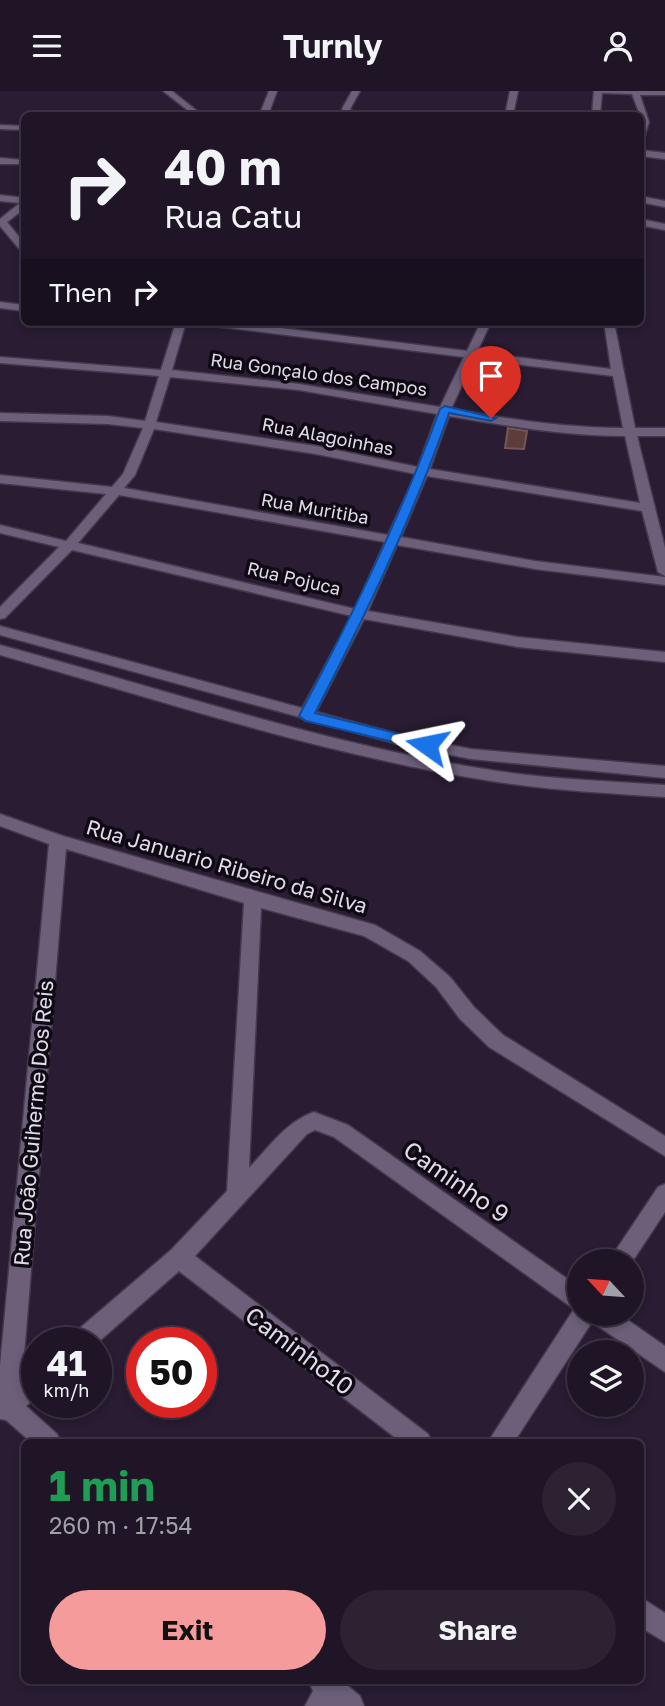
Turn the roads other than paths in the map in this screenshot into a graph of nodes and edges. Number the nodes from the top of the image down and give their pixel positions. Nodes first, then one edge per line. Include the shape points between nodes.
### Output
1 (167, 91) edge
2 (273, 91) edge
3 (356, 91) edge
4 (514, 91) edge
5 (598, 91) edge
6 (604, 91) edge
7 (635, 92) edge
8 (665, 93) edge
9 (194, 112) edge
10 (268, 112) edge
11 (350, 112) edge
12 (510, 112) edge
13 (596, 112) edge
14 (642, 112) edge
15 (0, 127) edge
16 (21, 128) edge
17 (644, 153) edge
18 (665, 156) edge
19 (0, 160) edge
20 (21, 162) edge
21 (0, 198) edge
22 (644, 200) edge
23 (21, 202) edge
24 (665, 204) edge
25 (21, 206) edge
26 (5, 222) edge
27 (644, 223) edge
28 (665, 227) edge
29 (21, 246) edge
30 (0, 305) edge
31 (21, 308) edge
32 (180, 326) edge
33 (239, 326) edge
34 (484, 326) edge
35 (610, 326) edge
36 (471, 354) junction
37 (0, 360) edge
38 (164, 373) junction
39 (617, 373) junction
40 (445, 409) junction
41 (0, 417) edge
42 (150, 424) junction
43 (665, 432) edge
44 (631, 433) junction
45 (423, 472) junction
46 (0, 478) edge
47 (118, 491) junction
48 (647, 508) junction
49 (0, 529) edge
50 (393, 539) junction
51 (69, 545) junction
52 (665, 572) edge
53 (665, 581) edge
54 (360, 614) junction
55 (0, 615) edge
56 (0, 630) edge
57 (0, 650) edge
58 (665, 657) edge
59 (306, 716) junction
60 (665, 772) edge
61 (665, 792) edge
62 (0, 820) edge
63 (58, 841) junction
64 (253, 899) junction
65 (665, 1147) edge
66 (665, 1193) edge
67 (237, 1195) junction
68 (628, 1249) edge
69 (179, 1257) junction
70 (567, 1291) edge
71 (98, 1327) edge
72 (575, 1327) edge
73 (618, 1327) edge
74 (665, 1360) edge
75 (21, 1395) edge
76 (4, 1410) edge
77 (46, 1439) edge
78 (416, 1439) edge
79 (502, 1439) edge
80 (644, 1613) edge
81 (665, 1629) edge

1 - 9 street
2 - 10 street
3 - 11 street via 346,109
4 - 12 street
5 - 13 street
6 - 7 street
7 - 8 street
7 - 14 street
15 - 16 street
17 - 18 street
19 - 20 street
21 - 23 street
22 - 24 street
25 - 26 street
26 - 29 street
27 - 28 street
30 - 31 street
32 - 38 street
33 - 36 street
34 - 36 street
35 - 39 street
36 - 39 street
36 - 40 street
37 - 38 street, Rua Gonçalo dos Campos
38 - 40 street, Rua Gonçalo dos Campos
38 - 42 street
39 - 44 street
40 - 44 street, Rua Gonçalo dos Campos via 537,427
40 - 45 street
41 - 42 street, Rua Alagoinhas
42 - 45 street, Rua Alagoinhas
42 - 47 street
43 - 44 street, Rua Gonçalo dos Campos
44 - 48 street
45 - 48 street, Rua Alagoinhas
45 - 50 street
46 - 47 street, Rua Muritiba
47 - 50 street, Rua Muritiba
47 - 51 street
48 - 52 street
49 - 51 street, Rua Pojuca
50 - 53 street, Rua Muritiba via 536,565
50 - 54 street
51 - 54 street, Rua Pojuca
51 - 55 street
54 - 58 street, Rua Pojuca via 518,642
54 - 59 street
56 - 59 street
57 - 61 street via 297,732 461,771
59 - 60 street via 471,754
62 - 63 street, Rua Januario Ribeiro da Silva
63 - 64 street, Rua Januario Ribeiro da Silva
63 - 76 street, Rua João Guiherme Dos Reis
64 - 65 street, Rua Januario Ribeiro da Silva via 369,930 414,956 496,1041
64 - 67 street
66 - 68 street
67 - 69 street
67 - 70 street, Caminho 9 via 300,1128 314,1121 341,1131
69 - 71 street
69 - 78 street, Caminho10
72 - 79 street
73 - 74 street
75 - 76 street
76 - 77 street
80 - 81 street

